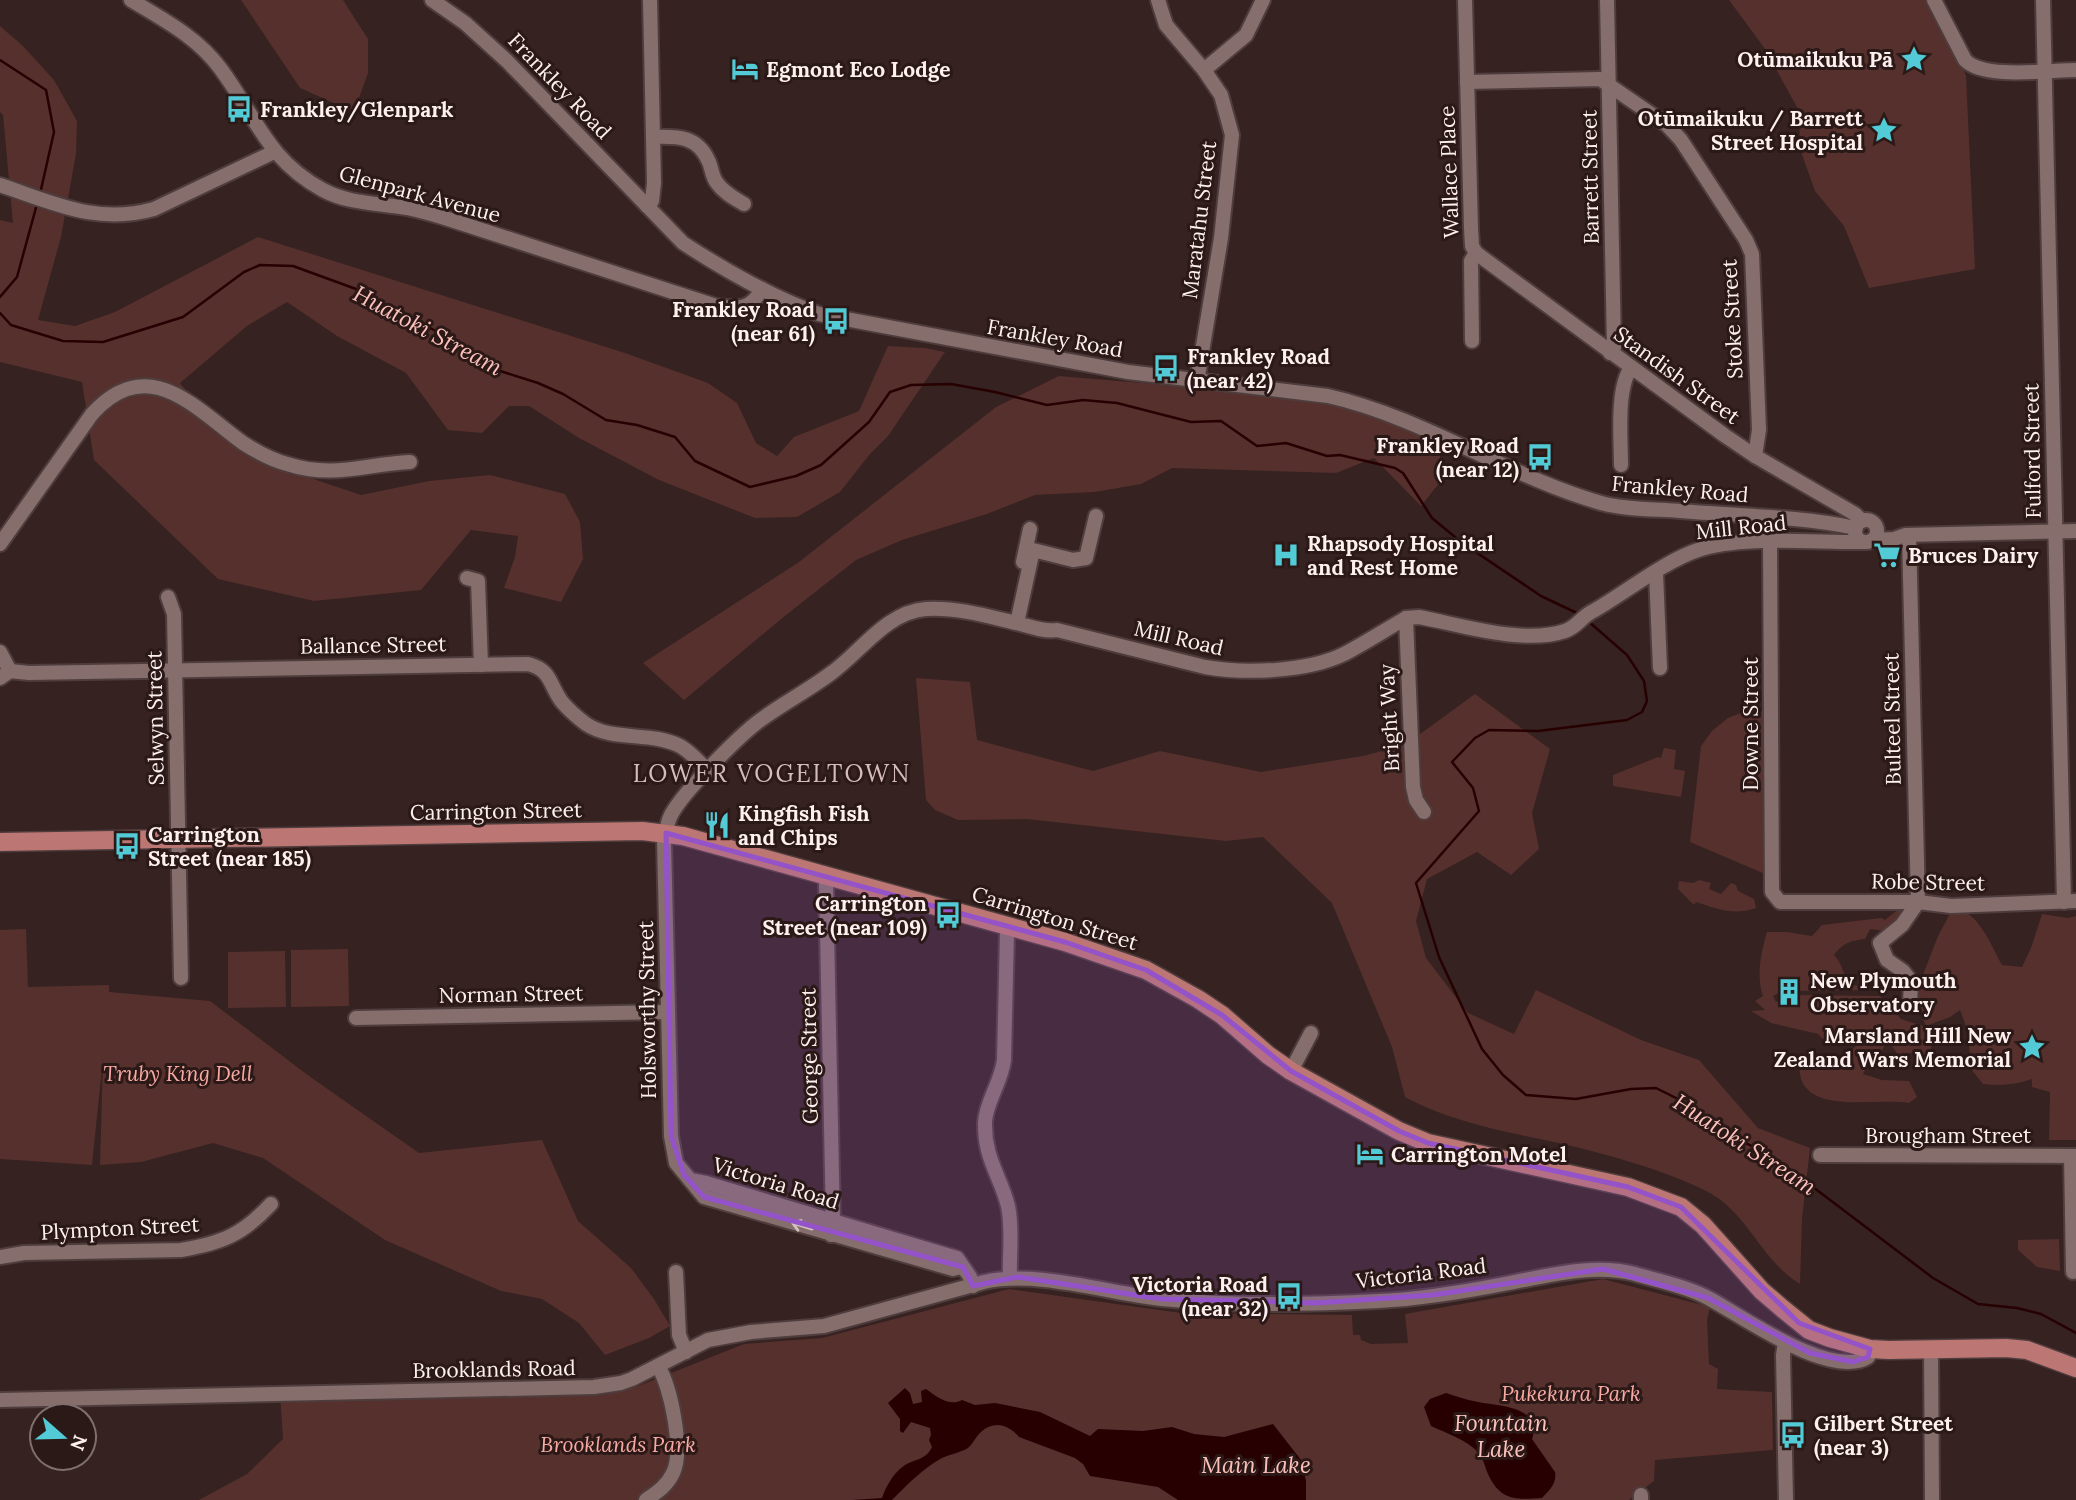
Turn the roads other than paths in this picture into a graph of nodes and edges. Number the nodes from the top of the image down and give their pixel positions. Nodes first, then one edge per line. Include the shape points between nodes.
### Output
1 (131, 0) edge
2 (432, 0) edge
3 (650, 0) edge
4 (1158, 0) edge
5 (1263, 0) edge
6 (1465, 0) edge
7 (1606, 0) edge
8 (1934, 0) edge
9 (2043, 0) edge
10 (2076, 69) edge
11 (1204, 70) junction
12 (2044, 70) junction
13 (1467, 82) junction
14 (1609, 85) junction
15 (653, 136) junction
16 (274, 152) junction
17 (0, 185) edge
18 (744, 204) dead end
19 (647, 206) junction
20 (1476, 253) junction
21 (762, 289) junction
22 (1472, 341) dead end
23 (1609, 353) junction
24 (1631, 368) junction
25 (1197, 382) junction
26 (1755, 456) junction
27 (410, 462) dead end
28 (1621, 465) dead end
29 (1096, 516) dead end
30 (1030, 529) dead end
31 (1864, 531) junction
32 (2076, 531) edge
33 (2055, 532) junction
34 (1907, 535) junction
35 (1770, 542) junction
36 (0, 544) edge
37 (1656, 573) junction
38 (467, 578) dead end
39 (168, 597) dead end
40 (1406, 618) junction
41 (1013, 622) junction
42 (0, 652) edge
43 (481, 665) junction
44 (1660, 668) dead end
45 (175, 670) junction
46 (5, 674) edge
47 (708, 771) junction
48 (1424, 812) dead end
49 (666, 833) junction
50 (179, 839) junction
51 (0, 842) edge
52 (828, 876) junction
53 (1780, 902) joint
54 (1918, 902) junction
55 (2070, 902) edge
56 (1009, 926) junction
57 (181, 978) dead end
58 (1910, 1004) dead end
59 (668, 1012) junction
60 (356, 1018) dead end
61 (1311, 1033) dead end
62 (1291, 1071) junction
63 (1820, 1156) dead end
64 (2074, 1156) edge
65 (690, 1180) joint
66 (271, 1204) dead end
67 (832, 1229) junction
68 (0, 1257) edge
69 (676, 1272) dead end
70 (2073, 1272) dead end
71 (1010, 1277) junction
72 (973, 1286) junction
73 (1785, 1343) junction
74 (1870, 1349) junction
75 (1931, 1350) junction
76 (685, 1352) junction
77 (658, 1366) junction
78 (2076, 1368) edge
79 (0, 1400) edge
80 (646, 1500) edge
81 (1786, 1500) edge
82 (1932, 1500) edge

1 - 16 street, Glenpark Avenue via 203,48
2 - 19 street, Frankley Road via 507,61
3 - 15 street
4 - 11 street, Maratahu Street via 1167,25
5 - 11 street via 1246,36
6 - 13 street, Wallace Place
7 - 14 street, Barrett Street
8 - 12 street via 1972,66 1989,71
9 - 12 street, Fulford Street
10 - 12 street
11 - 25 street, Maratahu Street via 1221,95 1232,152
12 - 33 street, Fulford Street
13 - 14 street, Stoke Street via 1600,79
13 - 20 street, Wallace Place via 1471,238
14 - 23 street, Barrett Street via 1614,347
14 - 26 street, Stoke Street via 1654,114 1681,140 1752,254 1759,430
15 - 18 street via 678,136 696,143 709,162 714,181
15 - 19 street via 654,183
16 - 17 street via 154,209 134,214 90,215
16 - 21 street, Glenpark Avenue via 306,179 345,199 448,219 690,299 744,307 753,303
19 - 21 street, Frankley Road via 683,243
20 - 22 street, Wallace Place via 1471,261
20 - 23 street, Standish Street
21 - 25 street, Frankley Road via 819,314
23 - 24 street, Standish Street
24 - 26 street, Standish Street
24 - 28 street via 1623,392
25 - 31 street, Frankley Road via 1351,401 1416,423 1522,472 1604,503 1819,521
26 - 31 street, Standish Street via 1855,514
27 - 36 street via 349,471 290,465 244,444 178,393 130,388 117,392 92,414
29 - 41 street via 1086,558 1073,560 1033,550
30 - 41 street
31 - 34 street
31 - 35 street, Mill Road via 1824,541
32 - 33 street
33 - 34 street
33 - 55 street, Fulford Street
34 - 54 street, Bulteel Street
35 - 37 street, Mill Road via 1702,549
35 - 53 street, Downe Street via 1772,892
37 - 40 street, Mill Road via 1583,615 1575,626 1532,638
37 - 44 street
38 - 43 street via 478,581
39 - 45 street, Selwyn Street via 174,614
40 - 41 street, Mill Road via 1331,659 1263,670 1205,667
40 - 48 street, Bright Way via 1413,787
41 - 47 street, Mill Road via 951,609 925,609 897,618 831,674 756,723
42 - 46 street
43 - 45 street, Ballance Street
43 - 47 street, Ballance Street via 538,666 563,704 585,723 608,733 679,745
45 - 46 street, Ballance Street
45 - 50 street, Selwyn Street
47 - 49 street, Mill Road via 672,813
49 - 50 main road, Carrington Street
49 - 52 main road, Carrington Street
49 - 59 street, Holsworthy Street
50 - 51 main road, Carrington Street
50 - 57 street, Selwyn Street
52 - 56 main road, Carrington Street
52 - 67 street, George Street
53 - 54 street, Robe Street
54 - 55 street, Robe Street via 1951,906
54 - 58 street via 1902,925 1880,943 1887,960 1911,981
56 - 62 main road, Carrington Street via 1092,950 1172,983 1222,1015
56 - 71 street via 1004,1060 988,1105 985,1141 1008,1207
59 - 60 street, Norman Street
59 - 65 street, Holsworthy Street via 672,1150
61 - 62 street
62 - 74 main road, Carrington Street via 1428,1143 1601,1180 1681,1208 1799,1323
63 - 64 street, Brougham Street
64 - 70 street
65 - 67 street, Victoria Road via 704,1197
66 - 68 street, Plympton Street via 240,1233 181,1250
67 - 72 street, Victoria Road via 953,1269 962,1268
69 - 76 street via 679,1335
71 - 72 street, Victoria Road
71 - 73 street, Victoria Road via 1161,1299 1316,1303 1433,1296 1603,1269 1708,1298
72 - 76 street, Brooklands Road via 824,1326 708,1340
73 - 74 street, Victoria Road via 1822,1357 1853,1362 1868,1357
73 - 81 street
74 - 75 main road, Carrington Street
75 - 78 main road, Carrington Street via 2027,1350
75 - 82 street
76 - 77 street, Brooklands Road
77 - 79 street, Brooklands Road via 621,1383 564,1389
77 - 80 street via 672,1402 677,1458 668,1482

